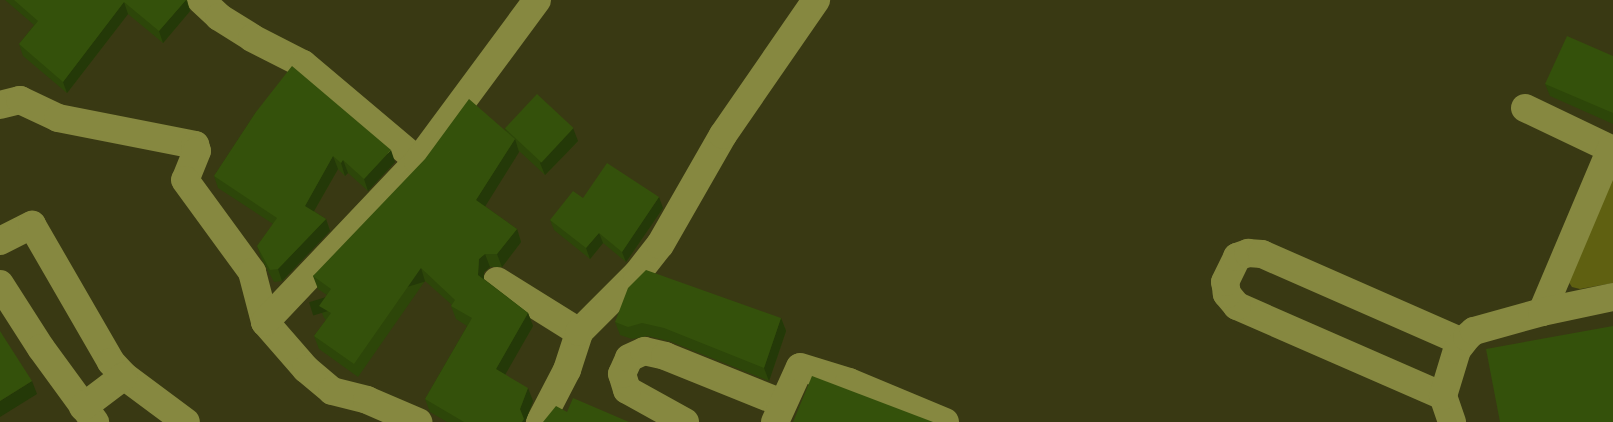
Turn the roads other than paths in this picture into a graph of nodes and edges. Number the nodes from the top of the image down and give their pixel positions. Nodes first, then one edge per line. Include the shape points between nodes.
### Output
1 (201, 0) edge
2 (537, 0) edge
3 (816, 0) edge
4 (0, 105) edge
5 (1525, 108) dead end
6 (1612, 150) edge
7 (418, 161) junction
8 (0, 240) edge
9 (497, 281) dead end
10 (0, 284) edge
11 (1613, 297) edge
12 (1542, 312) junction
13 (265, 322) junction
14 (578, 332) junction
15 (1462, 342) junction
16 (124, 376) junction
17 (1443, 396) junction
18 (778, 413) edge
19 (89, 414) edge
20 (186, 422) edge
21 (418, 422) edge
22 (540, 422) edge
23 (685, 422) edge
24 (945, 422) edge
25 (1452, 422) edge

1 - 7 street via 219,17 252,38 303,64
2 - 7 street
3 - 14 street via 723,136 660,245 637,274
4 - 13 street via 20,100 58,118 195,145 197,151 185,180 252,272
5 - 6 street
6 - 12 street
7 - 13 street
8 - 16 street via 32,225 111,362
9 - 14 street
10 - 19 street
11 - 12 street
12 - 15 street via 1474,331
13 - 21 street via 306,369 332,391 367,400
14 - 22 street via 567,370
15 - 17 street via 1446,379
15 - 17 street via 1262,254 1248,252 1237,257 1225,282 1227,294 1237,306
16 - 19 street
16 - 20 street
17 - 25 street
18 - 23 street via 665,356 644,351 629,358 622,374 627,390
18 - 24 street via 800,368 849,382

